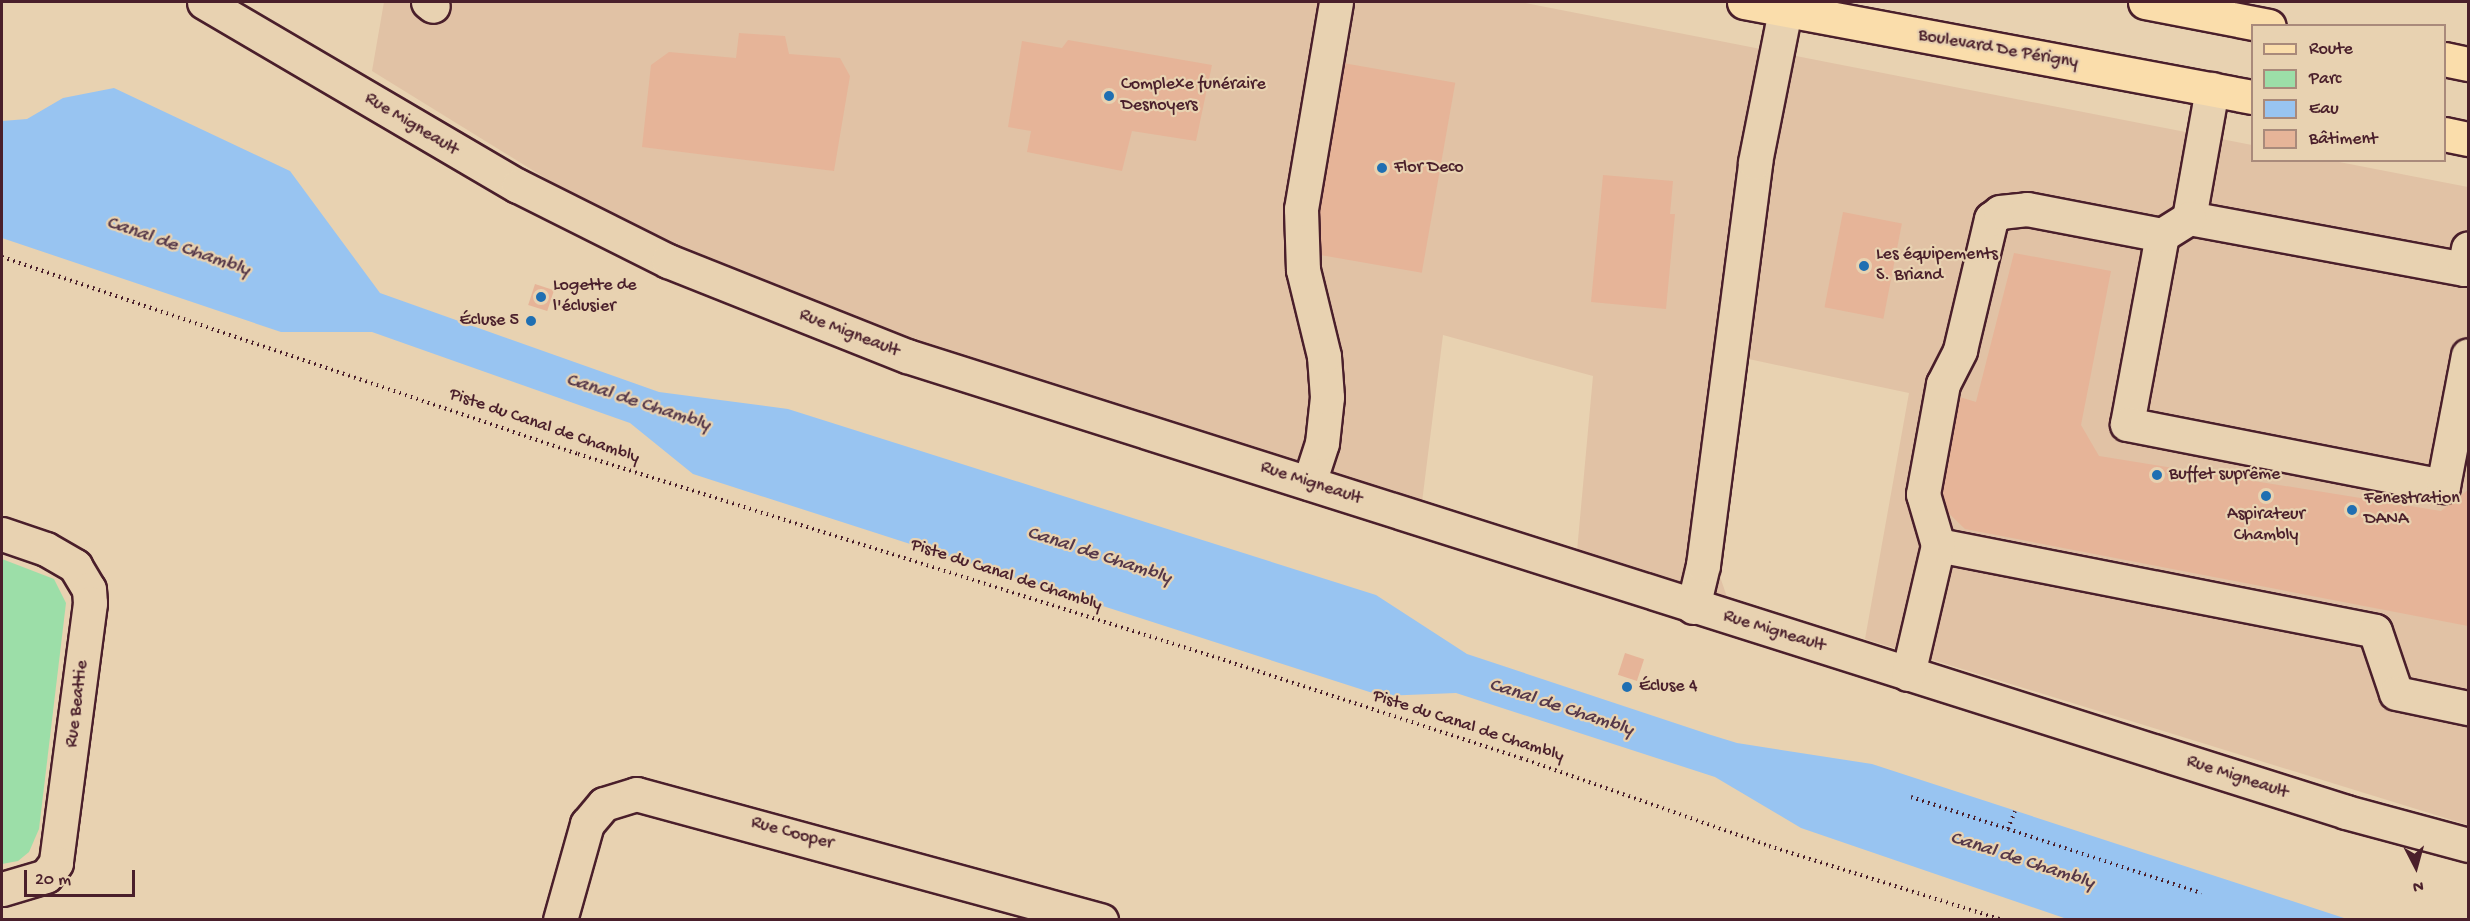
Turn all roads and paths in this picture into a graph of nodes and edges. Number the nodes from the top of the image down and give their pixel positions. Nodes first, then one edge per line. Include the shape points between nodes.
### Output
1 (204, 2) edge
2 (1336, 2) edge
3 (1744, 2) edge
4 (2145, 2) edge
5 (1785, 10) junction
6 (2259, 24) edge
7 (2446, 60) edge
8 (2469, 64) edge
9 (2212, 89) junction
10 (2251, 97) edge
11 (2446, 134) edge
12 (2469, 139) edge
13 (2189, 218) junction
14 (2162, 235) junction
15 (2, 258) edge
16 (2467, 265) edge
17 (2469, 355) edge
18 (1309, 483) junction
19 (2, 534) edge
20 (1938, 544) junction
21 (1693, 607) junction
22 (1908, 674) junction
23 (2469, 708) edge
24 (1911, 797) dead end
25 (2015, 811) dead end
26 (2008, 830) junction
27 (2469, 845) edge
28 (2, 889) edge
29 (2202, 893) dead end
30 (560, 920) edge
31 (1101, 920) edge
32 (2002, 920) edge

1 - 18 street, Rue Migneault via 518,186 668,261 907,356
2 - 18 street via 1301,209 1303,270 1324,356 1327,398 1322,443
3 - 5 main road, Boulevard De Périgny
4 - 6 main road
5 - 9 main road, Boulevard De Périgny
5 - 21 street via 1755,162 1703,566
7 - 8 main road
9 - 10 main road, Boulevard De Périgny
9 - 13 street
11 - 12 main road
13 - 14 street
13 - 16 street
14 - 17 street via 2127,424 2443,486
14 - 20 street via 2027,209 2000,212 1991,219 1960,350 1943,384 1923,494
15 - 32 path, Piste du Canal de Chambly via 578,454 1218,658 1521,758 1769,846
18 - 21 street, Rue Migneault
19 - 28 street, Rue Beattie via 54,552 75,566 89,589 90,603 56,863 46,876
20 - 22 street
20 - 23 street via 2375,631 2396,693
21 - 22 street, Rue Migneault
22 - 27 street, Rue Migneault via 2346,812
24 - 26 path
25 - 26 path
26 - 29 path
30 - 31 street, Rue Cooper via 588,824 604,804 636,794

